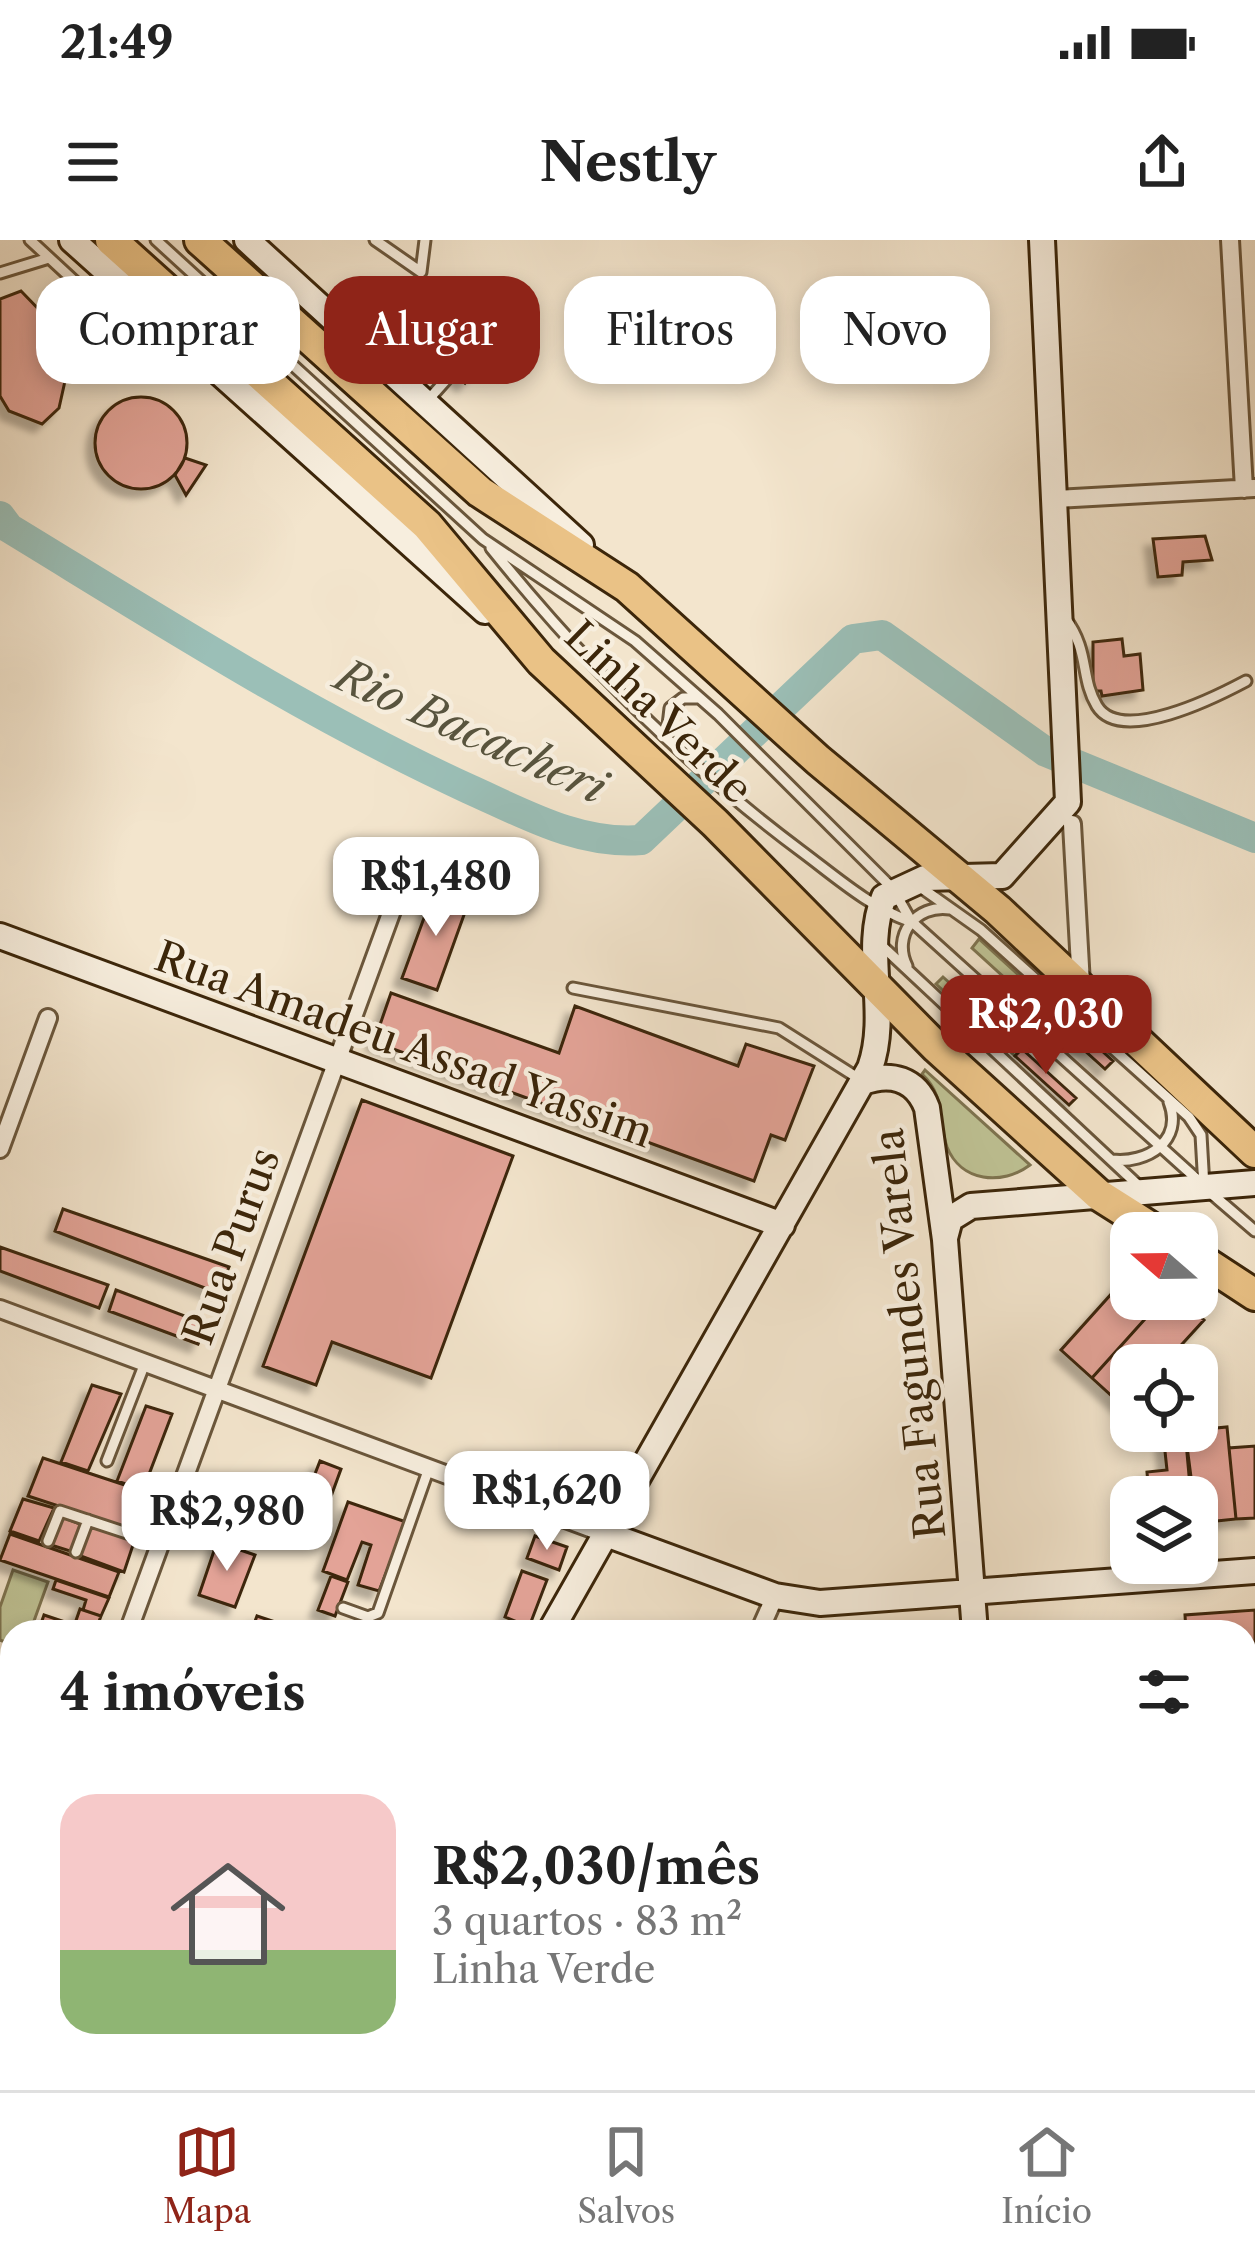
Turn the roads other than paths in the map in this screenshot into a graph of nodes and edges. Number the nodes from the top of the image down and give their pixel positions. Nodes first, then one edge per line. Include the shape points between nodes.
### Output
1 (30, 240) edge
2 (156, 240) edge
3 (200, 240) edge
4 (247, 240) edge
5 (375, 240) edge
6 (425, 240) edge
7 (1042, 240) edge
8 (1230, 240) edge
9 (89, 250) edge
10 (49, 258) junction
11 (0, 273) edge
12 (324, 310) edge
13 (406, 384) edge
14 (443, 384) edge
15 (426, 403) junction
16 (1249, 488) edge
17 (1056, 499) junction
18 (483, 539) junction
19 (627, 587) junction
20 (1061, 613) junction
21 (541, 661) junction
22 (1246, 681) dead end
23 (700, 698) junction
24 (669, 739) junction
25 (672, 762) junction
26 (725, 812) junction
27 (1072, 824) dead end
28 (962, 878) junction
29 (401, 886) dead end
30 (895, 893) junction
31 (957, 911) junction
32 (911, 921) junction
33 (0, 936) edge
34 (877, 941) junction
35 (910, 971) junction
36 (1081, 984) junction
37 (573, 988) dead end
38 (880, 994) junction
39 (48, 1018) dead end
40 (337, 1061) junction
41 (863, 1082) junction
42 (1168, 1099) junction
43 (1161, 1148) junction
44 (0, 1149) edge
45 (1255, 1152) edge
46 (1112, 1160) junction
47 (1255, 1183) edge
48 (1204, 1186) junction
49 (1144, 1191) junction
50 (1099, 1195) junction
51 (1126, 1212) edge
52 (782, 1225) junction
53 (1255, 1232) edge
54 (945, 1240) junction
55 (1218, 1271) edge
56 (1255, 1298) edge
57 (0, 1310) edge
58 (145, 1363) junction
59 (217, 1390) junction
60 (107, 1461) dead end
61 (429, 1468) junction
62 (88, 1520) junction
63 (606, 1534) junction
64 (48, 1541) dead end
65 (160, 1544) junction
66 (76, 1552) dead end
67 (1255, 1571) edge
68 (972, 1593) junction
69 (775, 1596) junction
70 (343, 1608) dead end
71 (132, 1620) edge
72 (557, 1620) edge
73 (764, 1620) edge
74 (974, 1620) edge

1 - 10 lane
2 - 18 lane
3 - 19 highway, Linha Verde via 480,492
4 - 12 main road
5 - 6 lane via 422,272
7 - 17 main road
8 - 16 street
9 - 10 lane
9 - 21 main road
9 - 21 highway, Linha Verde via 427,525
10 - 11 lane
13 - 15 main road
14 - 15 lane
15 - 19 main road
16 - 17 street
17 - 20 main road
18 - 23 lane via 634,640
18 - 24 lane via 574,651
19 - 28 highway, Linha Verde
20 - 22 lane via 1081,640 1095,704 1125,723 1210,700
20 - 28 main road via 1065,808 1009,871
21 - 25 highway, Linha Verde
23 - 24 lane via 670,708
23 - 30 lane
24 - 25 lane
25 - 26 highway, Linha Verde
26 - 30 lane
26 - 38 highway, Linha Verde
27 - 36 street
28 - 30 main road
28 - 36 highway, Linha Verde
29 - 40 street, Rua Purus
30 - 31 lane
30 - 32 lane
30 - 32 lane
30 - 34 main road
31 - 32 lane via 924,911
31 - 42 lane
32 - 35 lane via 902,955
32 - 43 lane
33 - 40 main road, Rua Amadeu Assad Yassim
34 - 35 lane
34 - 38 main road
35 - 46 lane
36 - 45 highway, Linha Verde
37 - 41 lane via 778,1028
38 - 41 main road via 879,1037
38 - 50 highway, Linha Verde
39 - 44 street
40 - 52 main road, Rua Amadeu Assad Yassim
40 - 59 street, Rua Purus
41 - 52 main road
41 - 54 main road, Rua Fagundes Varela via 890,1076 923,1097
42 - 43 lane via 1173,1124
42 - 48 lane via 1201,1136
43 - 46 lane via 1138,1160
43 - 48 lane
46 - 49 lane
47 - 48 main road
48 - 49 main road
48 - 53 lane
49 - 50 main road
50 - 51 highway, Linha Verde
50 - 54 main road via 963,1208
52 - 63 main road
54 - 68 main road, Rua Fagundes Varela
55 - 56 highway
57 - 58 street
58 - 59 street
58 - 60 lane
59 - 61 street
59 - 65 street, Rua Purus
61 - 63 street
61 - 70 lane via 378,1612 368,1617
62 - 64 lane via 59,1511
62 - 65 lane
62 - 66 lane
63 - 69 main road
63 - 72 main road
65 - 71 street, Rua Purus
67 - 68 main road
68 - 69 main road via 840,1604
68 - 74 main road, Rua Fagundes Varela
69 - 73 street

